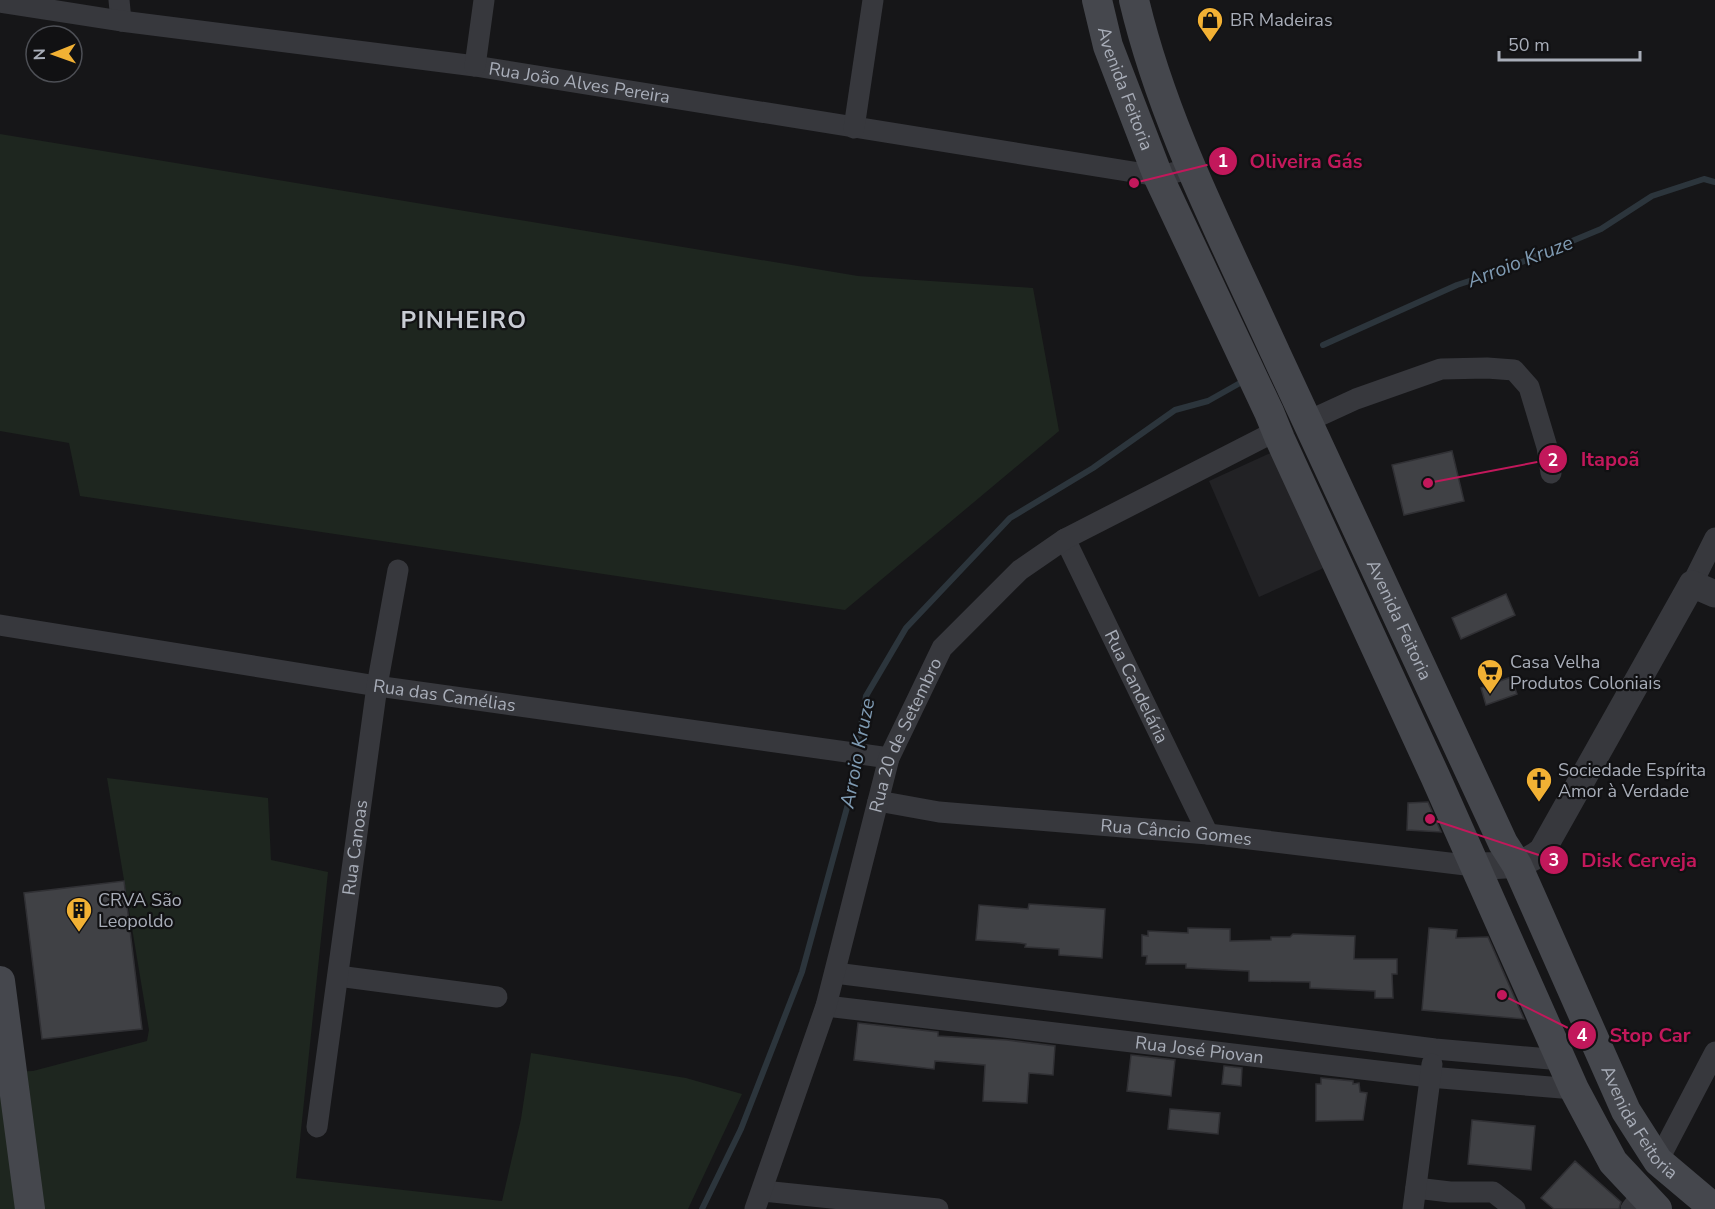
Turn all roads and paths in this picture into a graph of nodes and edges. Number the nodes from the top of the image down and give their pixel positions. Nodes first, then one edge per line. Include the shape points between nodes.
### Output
1 (119, 0) edge
2 (484, 0) edge
3 (873, 0) edge
4 (1096, 0) edge
5 (1134, 0) edge
6 (0, 2) edge
7 (122, 21) junction
8 (475, 66) junction
9 (854, 128) junction
10 (1191, 169) junction
11 (1158, 176) junction
12 (1302, 411) junction
13 (1272, 421) junction
14 (1551, 473) dead end
15 (1715, 538) edge
16 (1065, 539) junction
17 (398, 570) dead end
18 (1703, 589) edge
19 (0, 625) edge
20 (377, 686) junction
21 (889, 758) junction
22 (878, 801) junction
23 (1208, 834) junction
24 (1516, 865) junction
25 (1474, 866) junction
26 (835, 973) junction
27 (338, 976) junction
28 (0, 981) edge
29 (497, 997) dead end
30 (826, 1006) junction
31 (1435, 1049) junction
32 (1715, 1052) edge
33 (1562, 1060) junction
34 (1429, 1077) junction
35 (1574, 1089) junction
36 (317, 1127) dead end
37 (1658, 1161) junction
38 (1414, 1198) edge
39 (759, 1200) edge
40 (1644, 1204) edge
41 (30, 1209) edge
42 (938, 1209) edge
43 (1515, 1209) edge
44 (1715, 1209) edge

1 - 7 street
2 - 8 street
3 - 9 street
4 - 11 main road, Avenida Feitoria via 1108,46
5 - 10 main road, Avenida Feitoria via 1146,49
6 - 7 street, Rua João Alves Pereira
7 - 8 street, Rua João Alves Pereira
8 - 9 street, Rua João Alves Pereira
9 - 11 street, Rua João Alves Pereira
10 - 11 street
10 - 12 main road, Avenida Feitoria
11 - 13 main road, Avenida Feitoria
12 - 13 main road
12 - 14 street via 1356,399 1441,369 1514,370 1528,387
12 - 24 main road, Avenida Feitoria
13 - 16 street, Rua 20 de Setembro
13 - 25 main road, Avenida Feitoria
15 - 18 street
16 - 21 street, Rua 20 de Setembro via 1020,570 942,648
16 - 23 street, Rua Candelária
17 - 20 street, Rua Canoas
18 - 24 street via 1542,851
19 - 20 street, Rua das Camélias
20 - 21 street, Rua das Camélias
20 - 27 street, Rua Canoas
21 - 22 street, Rua 20 de Setembro
22 - 23 street, Rua Câncio Gomes via 939,812
22 - 26 street, Rua 20 de Setembro
23 - 25 street, Rua Câncio Gomes
24 - 25 street
24 - 37 main road, Avenida Feitoria via 1626,1111
25 - 33 main road, Avenida Feitoria
26 - 30 street, Rua 20 de Setembro
26 - 31 street, Rua José Piovan
27 - 29 street
27 - 36 street, Rua Canoas
28 - 41 main road
30 - 34 street, Rua José Piovan
30 - 39 street, Rua 20 de Setembro
31 - 33 street, Rua José Piovan
31 - 34 street
32 - 37 street
33 - 35 main road, Avenida Feitoria
34 - 35 street, Rua José Piovan
34 - 38 street
35 - 40 main road, Avenida Feitoria via 1613,1162
37 - 44 main road, Avenida Feitoria
38 - 43 street via 1450,1192 1493,1192
39 - 42 street

